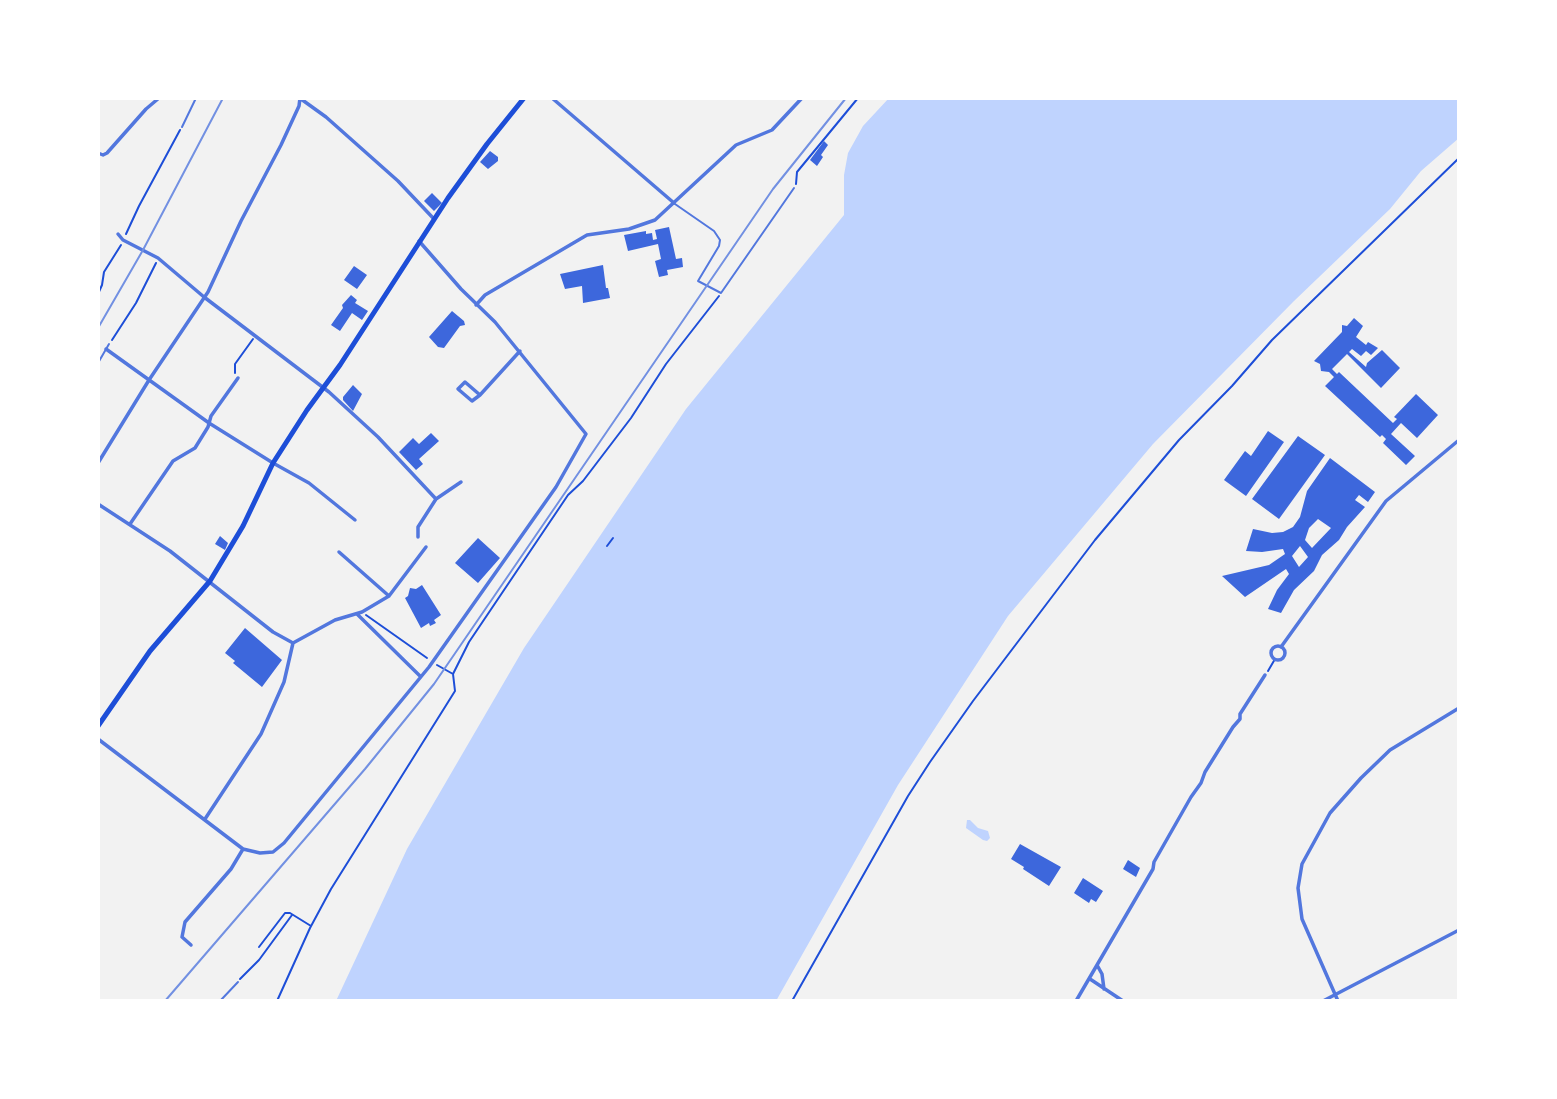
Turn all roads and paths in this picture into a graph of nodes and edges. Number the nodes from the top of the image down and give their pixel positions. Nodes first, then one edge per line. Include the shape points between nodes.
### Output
1 (159, 98) edge
2 (196, 98) edge
3 (300, 98) edge
4 (524, 98) edge
5 (552, 98) edge
6 (802, 98) edge
7 (858, 98) edge
8 (182, 127) joint
9 (98, 153) edge
10 (1459, 158) edge
11 (794, 188) joint
12 (674, 203) junction
13 (434, 219) junction
14 (118, 234) dead end
15 (123, 240) junction
16 (419, 240) junction
17 (158, 258) junction
18 (721, 293) junction
19 (98, 294) edge
20 (204, 297) junction
21 (476, 305) junction
22 (256, 335) junction
23 (109, 344) joint
24 (106, 349) junction
25 (520, 351) junction
26 (98, 363) edge
27 (238, 379) joint
28 (149, 380) junction
29 (323, 388) junction
30 (480, 395) junction
31 (209, 423) junction
32 (1459, 440) edge
33 (98, 463) edge
34 (273, 463) junction
35 (461, 482) dead end
36 (436, 499) junction
37 (98, 504) edge
38 (355, 520) dead end
39 (130, 524) junction
40 (418, 537) dead end
41 (613, 538) dead end
42 (607, 546) dead end
43 (426, 547) dead end
44 (340, 552) dead end
45 (210, 581) junction
46 (389, 596) junction
47 (360, 613) junction
48 (293, 643) junction
49 (1281, 647) junction
50 (1275, 659) junction
51 (453, 674) junction
52 (1265, 675) joint
53 (420, 676) junction
54 (1459, 708) edge
55 (101, 715) edge
56 (98, 726) edge
57 (98, 739) edge
58 (205, 819) junction
59 (243, 849) junction
60 (292, 915) junction
61 (311, 926) junction
62 (1459, 930) edge
63 (191, 945) dead end
64 (259, 947) dead end
65 (1097, 965) junction
66 (1089, 978) junction
67 (238, 982) joint
68 (1104, 989) junction
69 (1336, 995) junction
70 (220, 1001) edge
71 (277, 1001) edge
72 (792, 1001) edge
73 (1076, 1001) edge
74 (1122, 1001) edge
75 (1323, 1001) edge
76 (1338, 1001) edge

1 - 9 street via 107,153
2 - 8 lane
3 - 13 street via 398,181
3 - 20 street
4 - 13 main road
5 - 12 street
6 - 12 street via 772,130 736,145
7 - 11 path via 797,172
8 - 15 path
10 - 72 path via 1272,340 1095,540 930,762
11 - 18 lane
12 - 18 lane via 720,240 698,281
12 - 21 street via 646,224 587,236 568,245
13 - 16 main road
14 - 15 street
15 - 17 street
15 - 19 path via 104,272
16 - 21 street
16 - 29 main road
17 - 20 street
17 - 23 path
18 - 51 path via 631,418 568,495 499,595
20 - 22 street
20 - 28 street
21 - 25 street
22 - 27 path via 235,364
22 - 29 street
23 - 24 lane
24 - 26 lane
24 - 28 street
25 - 30 street
25 - 53 street via 586,434 556,487
27 - 31 street
28 - 31 street
28 - 33 street
29 - 34 main road
29 - 36 street via 378,436
30 - 30 street via 465,382 458,389 472,401
31 - 34 street
31 - 39 street via 195,448 173,461
32 - 49 street via 1386,501
34 - 38 street via 309,483
34 - 45 main road
35 - 36 street
36 - 40 street via 418,527
37 - 39 street
39 - 45 street
41 - 42 path
43 - 46 street
44 - 46 street
45 - 48 street
45 - 55 main road
46 - 47 street
47 - 48 street via 335,620
47 - 51 path
47 - 53 street
48 - 58 street via 284,682 261,734
49 - 50 street via 1284,656
49 - 50 street via 1272,649
50 - 52 path
51 - 61 path via 455,691
52 - 65 street
53 - 59 street via 284,843 270,853
54 - 69 street via 1390,750 1361,778 1331,813 1302,864 1298,888 1302,919
55 - 56 main road
57 - 58 street
58 - 59 street
59 - 63 street via 185,922 182,937
60 - 61 path
60 - 64 path via 283,914
60 - 67 path
61 - 71 path
62 - 69 street
65 - 66 street
65 - 68 street
66 - 68 street
66 - 73 street
67 - 70 lane
68 - 74 street
69 - 75 street
69 - 76 street

